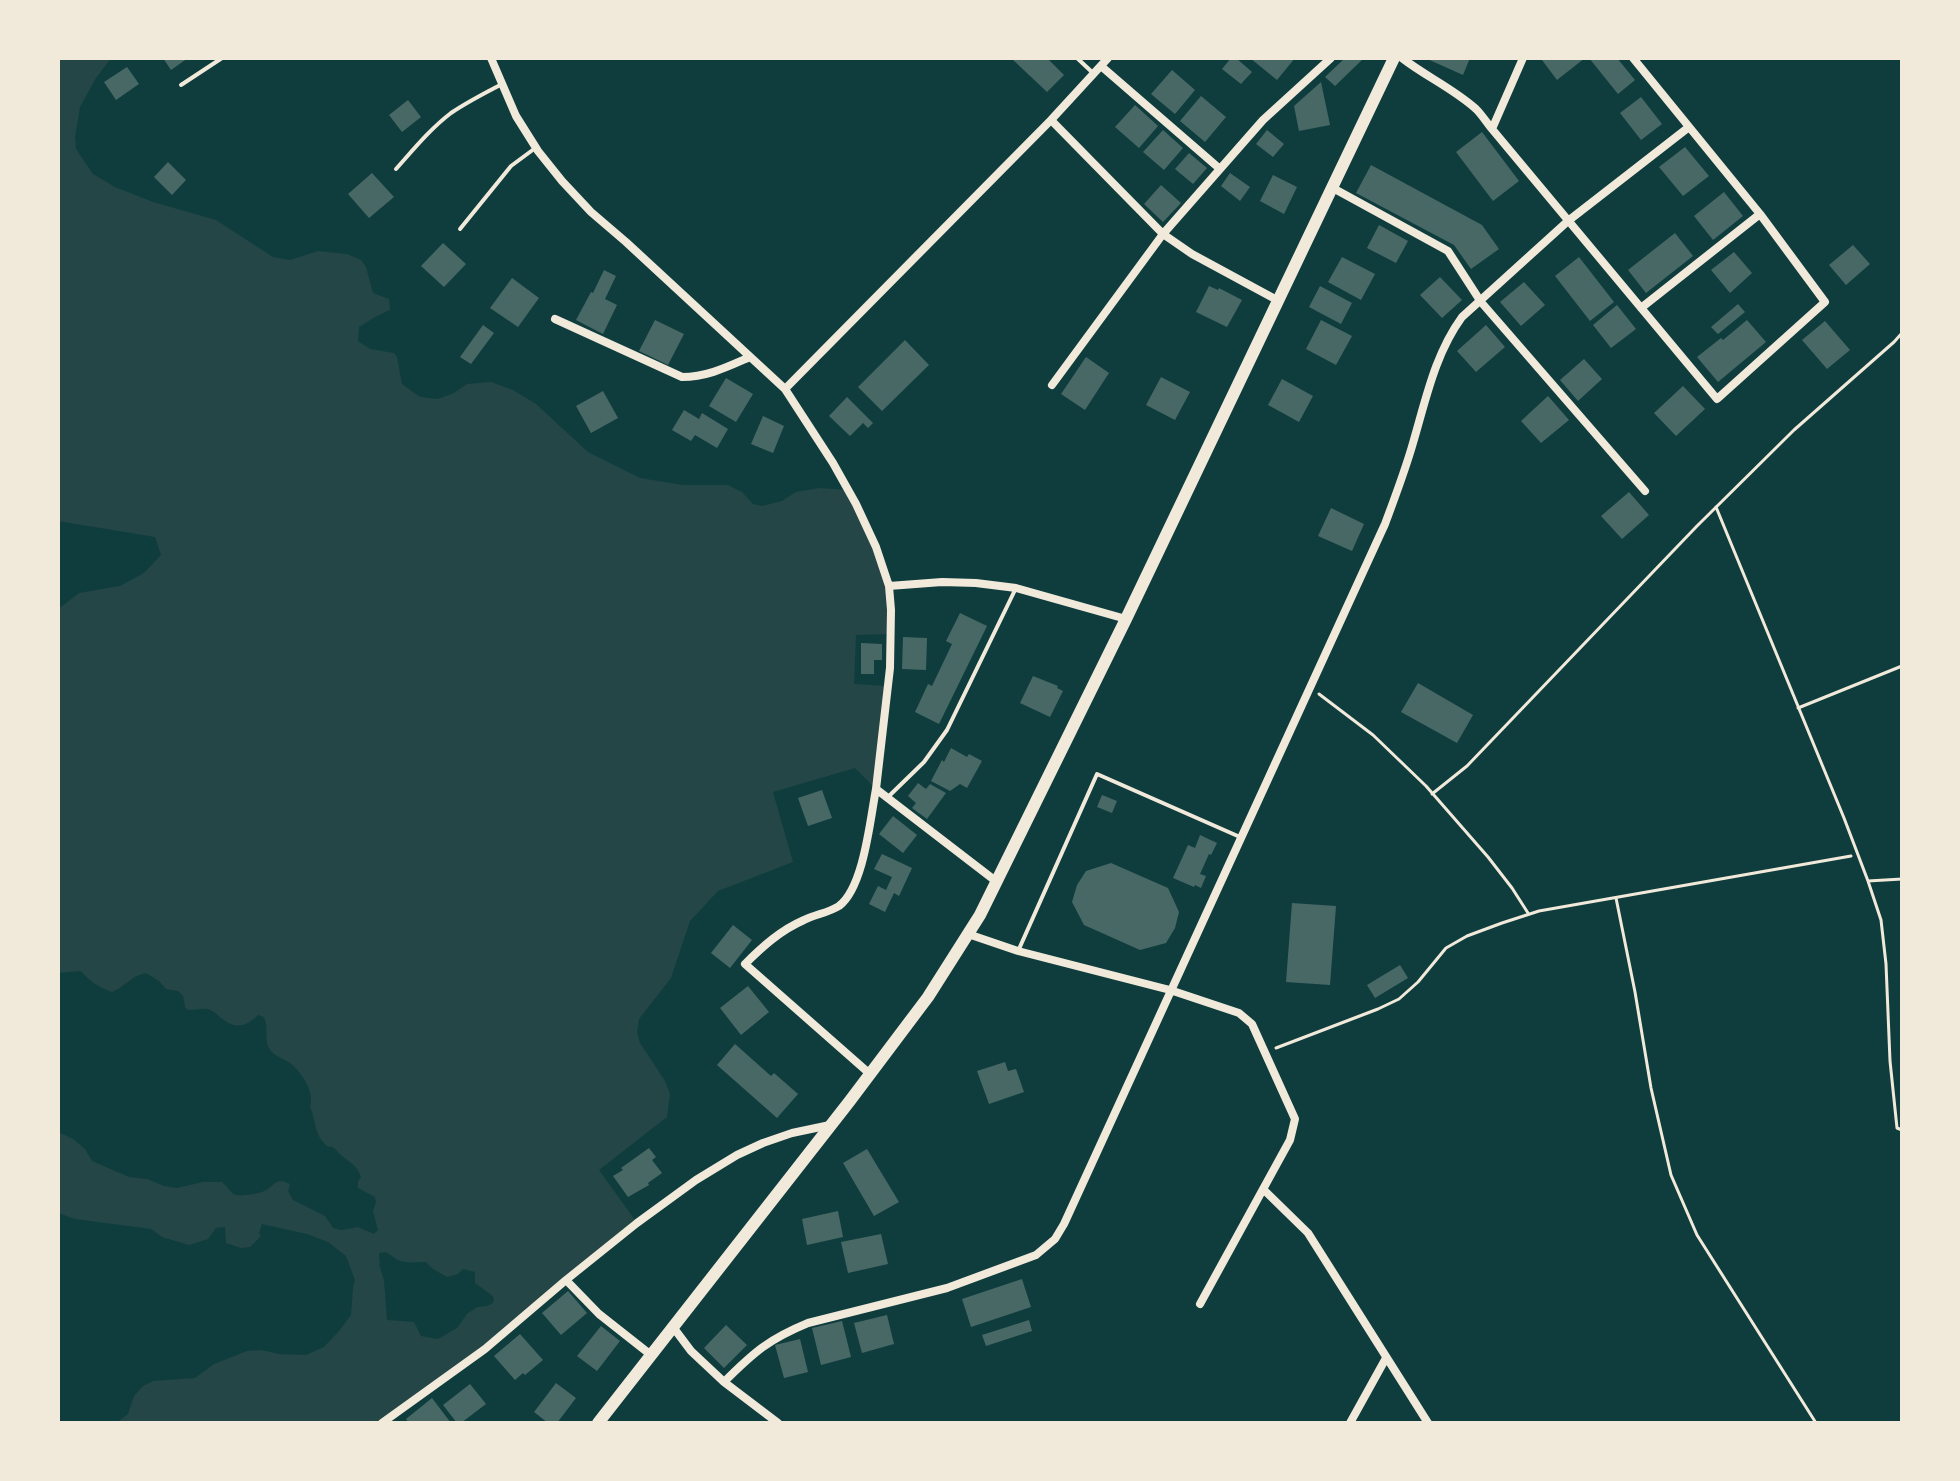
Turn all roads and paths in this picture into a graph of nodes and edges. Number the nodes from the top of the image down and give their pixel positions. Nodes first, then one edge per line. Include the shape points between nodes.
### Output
1 (222, 58) edge
2 (491, 58) edge
3 (1077, 58) edge
4 (1108, 58) edge
5 (1331, 58) edge
6 (1394, 58) edge
7 (1402, 58) edge
8 (1523, 58) edge
9 (1633, 58) edge
10 (1097, 70) junction
11 (502, 84) junction
12 (181, 85) dead end
13 (1051, 120) junction
14 (1689, 127) junction
15 (1492, 129) junction
16 (536, 148) junction
17 (396, 169) dead end
18 (1220, 169) junction
19 (1331, 187) junction
20 (1760, 214) junction
21 (1568, 221) junction
22 (460, 229) dead end
23 (1163, 234) junction
24 (1277, 300) junction
25 (1481, 302) junction
26 (1641, 308) junction
27 (555, 319) dead end
28 (1902, 333) edge
29 (750, 357) junction
30 (1052, 385) dead end
31 (785, 389) junction
32 (1645, 491) dead end
33 (1716, 507) junction
34 (889, 586) junction
35 (1016, 588) junction
36 (1126, 619) junction
37 (1902, 666) edge
38 (1310, 686) junction
39 (1798, 708) junction
40 (876, 789) junction
41 (1432, 794) junction
42 (887, 798) junction
43 (1240, 837) junction
44 (1851, 856) dead end
45 (1902, 879) edge
46 (1868, 881) junction
47 (997, 882) junction
48 (1616, 898) junction
49 (1529, 914) junction
50 (968, 934) junction
51 (1018, 951) junction
52 (1170, 990) junction
53 (1265, 1052) junction
54 (870, 1074) junction
55 (831, 1125) junction
56 (1902, 1130) edge
57 (1263, 1189) junction
58 (566, 1280) junction
59 (1200, 1304) dead end
60 (673, 1327) junction
61 (651, 1355) junction
62 (1386, 1358) junction
63 (724, 1382) junction
64 (382, 1423) edge
65 (598, 1423) edge
66 (778, 1423) edge
67 (1350, 1423) edge
68 (1428, 1423) edge
69 (1816, 1423) edge

1 - 12 lane
2 - 11 street
3 - 10 lane
4 - 10 street
5 - 18 street via 1263,120
6 - 19 main road
7 - 15 street via 1456,93
8 - 15 street
9 - 14 street
10 - 13 street
10 - 18 street
11 - 16 street
11 - 17 lane via 450,114
13 - 23 street
13 - 31 street
14 - 20 street
14 - 21 street
15 - 21 street
16 - 22 lane via 511,166
16 - 29 street via 591,212
18 - 23 street
19 - 24 main road
19 - 25 street via 1448,251
20 - 26 street
20 - 26 street via 1825,302 1717,399
21 - 25 street
21 - 26 street
23 - 24 street
23 - 30 street
24 - 36 main road
25 - 32 street
25 - 38 street via 1462,317 1443,350 1391,510
27 - 29 street via 682,377 711,374
28 - 33 path
29 - 31 street
31 - 34 street via 856,504
33 - 39 path
33 - 41 path via 1467,766
34 - 35 street via 942,582
34 - 40 street via 890,668
35 - 36 street
35 - 42 lane via 947,730
36 - 47 main road
37 - 39 path
38 - 41 path via 1373,735
38 - 43 street
39 - 46 path
40 - 42 street
40 - 54 street via 861,865 848,897 828,912 785,930 745,964
41 - 49 path
42 - 47 street
43 - 51 lane via 1097,774
43 - 52 street
44 - 48 path
45 - 46 path
46 - 56 path via 1881,920 1890,1061 1897,1128
47 - 50 main road
48 - 49 path
48 - 69 path via 1671,1175 1697,1235
49 - 53 path via 1446,948 1399,999
50 - 51 street
50 - 54 main road
51 - 52 street
52 - 53 street via 1239,1013 1252,1024
52 - 63 street via 1064,1224 1047,1247 947,1288 808,1323 770,1341
53 - 57 street via 1295,1119 1290,1140
54 - 55 main road
55 - 58 street via 792,1133 737,1155 696,1180
55 - 60 main road
57 - 59 street
57 - 62 street via 1308,1233
58 - 61 street
58 - 64 street via 485,1349
60 - 61 main road
60 - 63 street
61 - 65 main road
62 - 67 street
62 - 68 street
63 - 66 street

